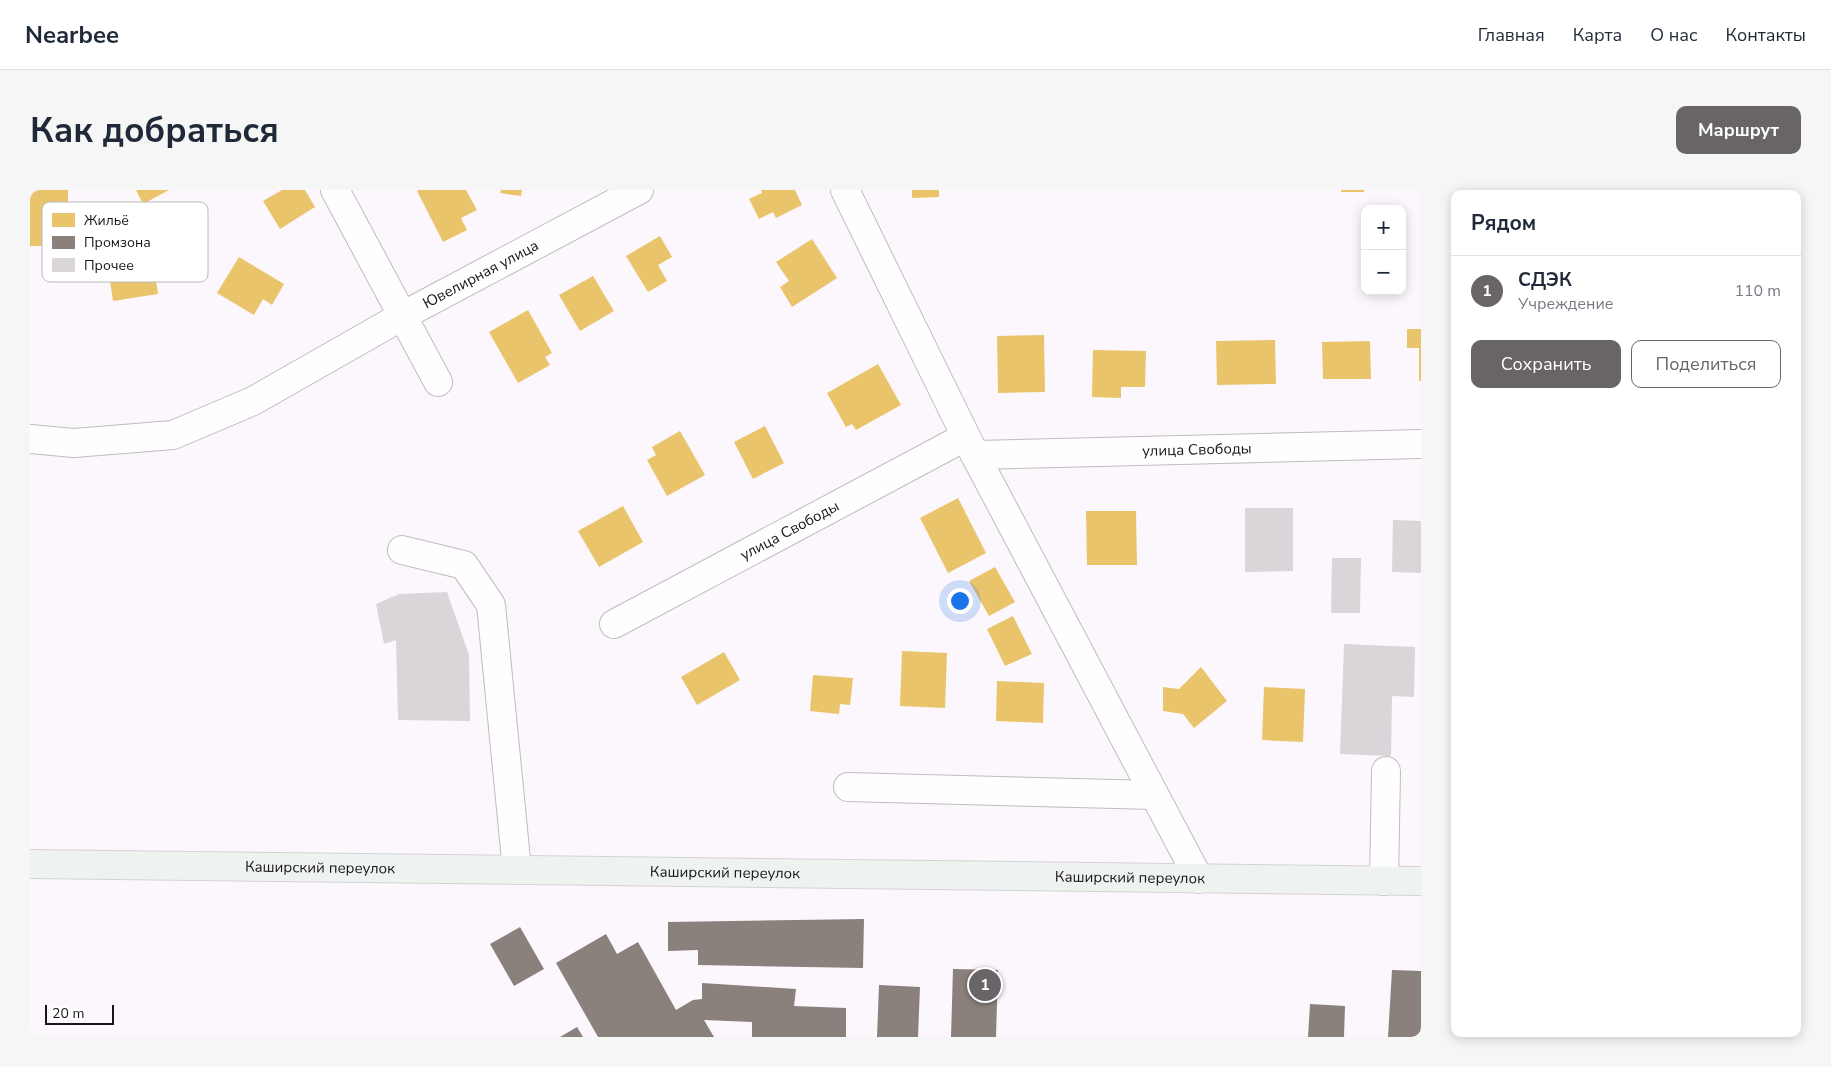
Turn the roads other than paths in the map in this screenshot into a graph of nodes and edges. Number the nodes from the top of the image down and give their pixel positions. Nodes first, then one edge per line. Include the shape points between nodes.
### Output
1 (335, 190) edge
2 (639, 190) edge
3 (845, 190) edge
4 (404, 315) junction
5 (438, 382) dead end
6 (30, 439) edge
7 (1421, 444) edge
8 (970, 446) junction
9 (402, 550) dead end
10 (614, 624) dead end
11 (1386, 771) dead end
12 (848, 787) dead end
13 (1154, 795) junction
14 (30, 864) edge
15 (517, 870) junction
16 (1199, 879) junction
17 (1384, 881) junction
18 (1421, 881) edge

1 - 4 street
2 - 4 street, Ювелирная улица
3 - 8 street
4 - 5 street
4 - 6 street, Ювелирная улица via 253,401 172,435 74,443
7 - 8 street, улица Свободы
8 - 10 street, улица Свободы
8 - 13 street
9 - 15 street via 464,565 492,605
11 - 17 street
12 - 13 street
13 - 16 street
14 - 15 main road, Каширский переулок
15 - 16 main road, Каширский переулок
16 - 17 main road, Каширский переулок
17 - 18 main road, Каширский переулок

